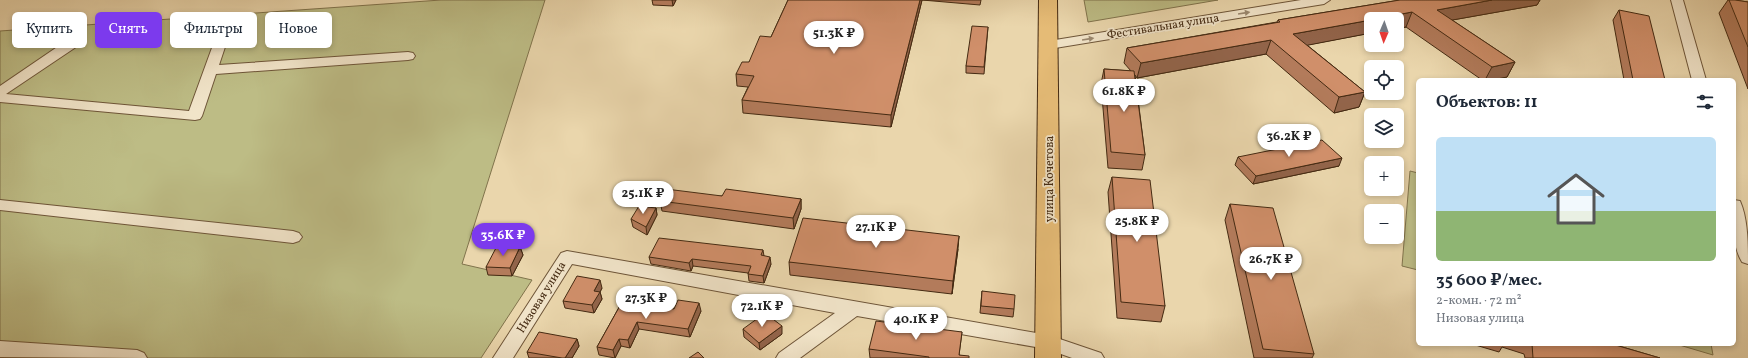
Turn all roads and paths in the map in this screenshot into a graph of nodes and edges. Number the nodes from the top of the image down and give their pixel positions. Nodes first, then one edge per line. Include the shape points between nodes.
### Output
1 (1048, 0) edge
2 (1324, 0) edge
3 (1677, 0) edge
4 (1049, 45) junction
5 (66, 48) edge
6 (218, 48) edge
7 (408, 56) dead end
8 (211, 70) junction
9 (1698, 78) edge
10 (0, 92) edge
11 (0, 98) edge
12 (1736, 199) edge
13 (1748, 202) edge
14 (0, 205) edge
15 (1736, 213) edge
16 (293, 237) dead end
17 (1748, 258) edge
18 (854, 309) junction
19 (0, 349) edge
20 (1048, 350) edge
21 (137, 358) edge
22 (503, 358) edge
23 (786, 358) edge
24 (1094, 358) edge

1 - 4 main road, улица Кочетова
4 -> 2 street, Фестивальная улица
3 - 9 street
4 - 20 main road, улица Кочетова
5 - 10 street
6 - 8 street
7 - 8 street
8 - 11 street via 195,116
12 - 13 street
14 - 16 street
15 - 17 street
18 - 20 street
18 - 22 street, Низовая улица via 567,257
18 - 23 street
19 - 21 street
20 - 24 street

